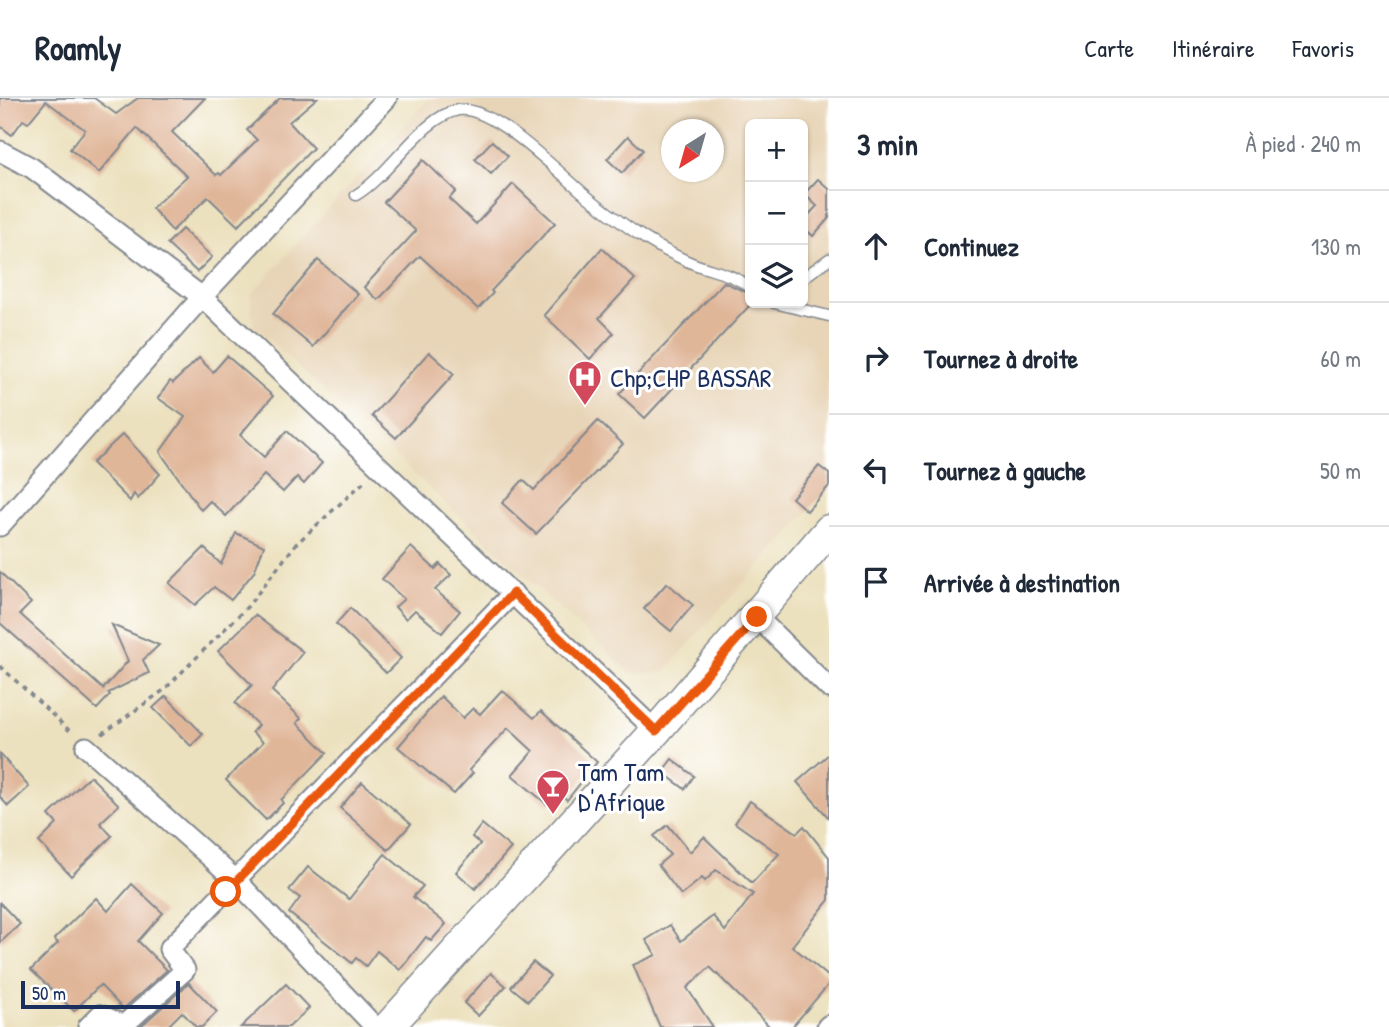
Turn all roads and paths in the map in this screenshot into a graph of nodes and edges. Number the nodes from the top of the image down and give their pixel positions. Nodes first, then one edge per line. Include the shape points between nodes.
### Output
1 (387, 98) edge
2 (0, 151) edge
3 (356, 195) dead end
4 (829, 259) edge
5 (808, 274) edge
6 (745, 283) edge
7 (202, 297) junction
8 (796, 308) edge
9 (829, 316) edge
10 (381, 467) junction
11 (0, 526) edge
12 (829, 530) edge
13 (513, 593) junction
14 (757, 617) junction
15 (0, 666) edge
16 (829, 688) edge
17 (656, 731) junction
18 (86, 747) junction
19 (236, 881) junction
20 (89, 1027) edge
21 (375, 1027) edge
22 (388, 1027) edge

1 - 7 street
2 - 7 street via 32,168
3 - 6 lane via 370,187 442,116 461,109 497,121 645,241 690,263 732,274
4 - 5 lane
7 - 10 street
7 - 11 street
8 - 9 lane
10 - 13 street
10 - 18 path via 296,544 248,606 164,690
12 - 14 main road
13 - 17 street
13 - 19 street
14 - 16 street
14 - 17 main road
15 - 18 path
17 - 22 main road
18 - 19 street
19 - 20 street via 169,949 185,970 124,1025 100,1015
19 - 21 street

